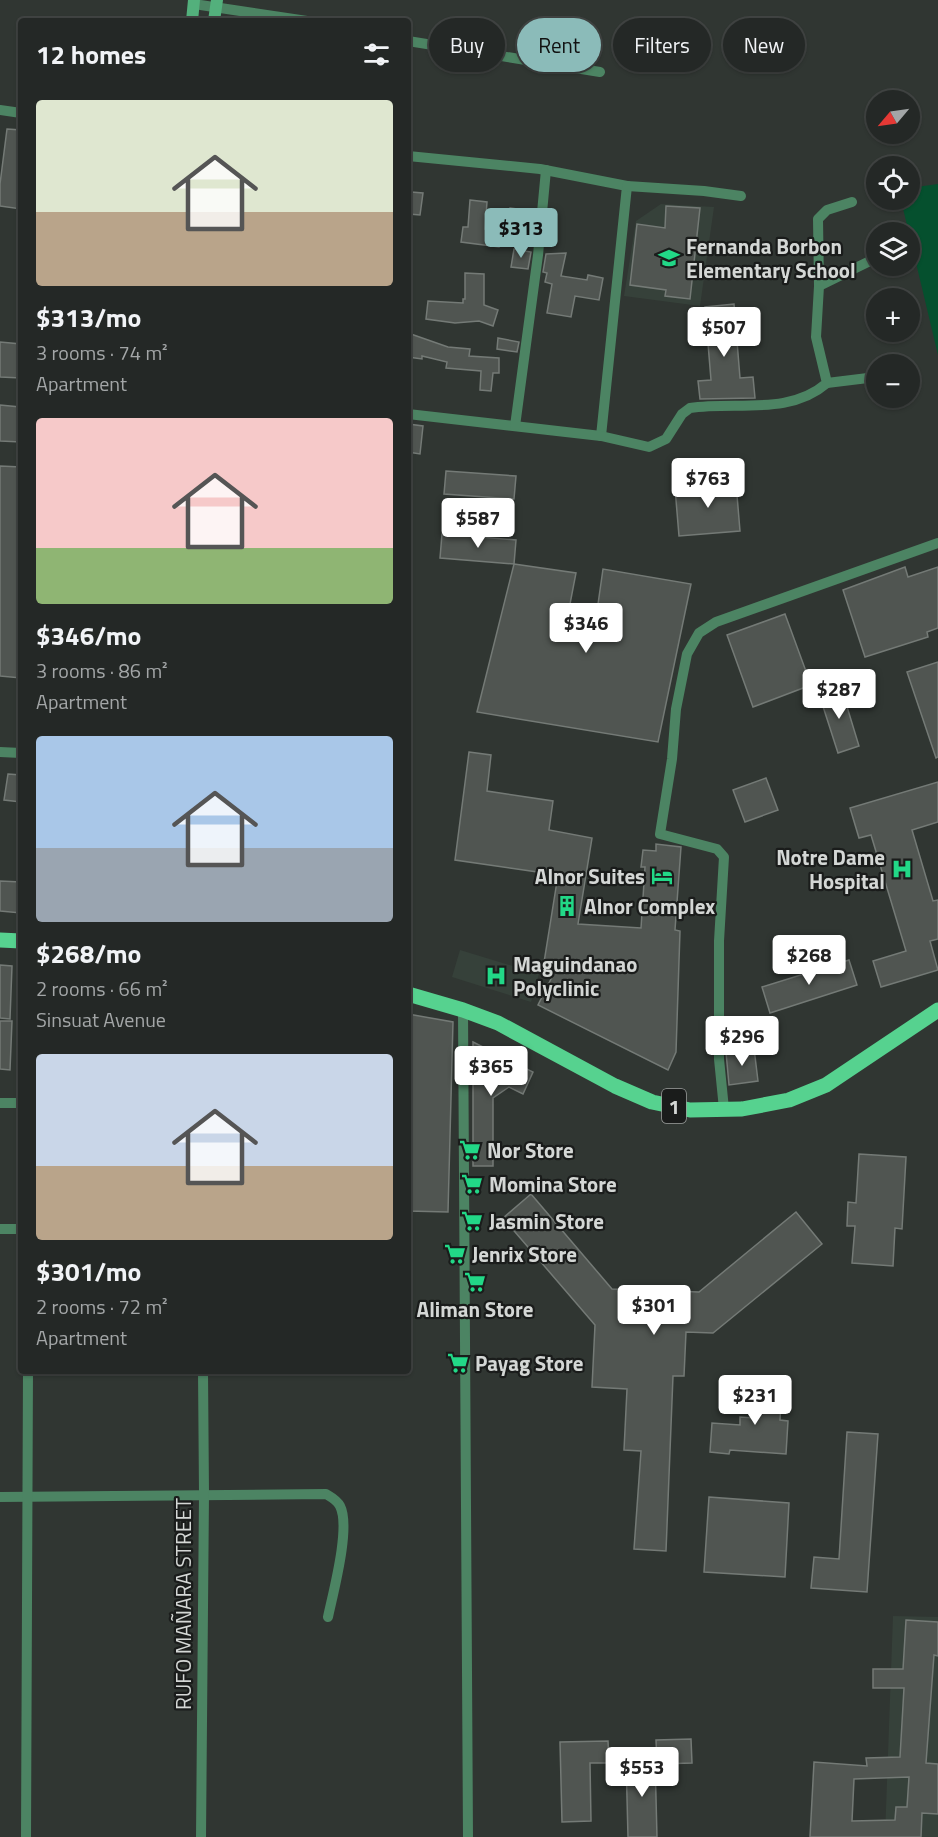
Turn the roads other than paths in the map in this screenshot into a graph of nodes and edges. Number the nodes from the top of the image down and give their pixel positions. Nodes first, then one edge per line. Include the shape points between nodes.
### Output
1 (194, 2) edge
2 (216, 4) edge
3 (192, 18) edge
4 (291, 18) edge
5 (411, 41) edge
6 (517, 59) edge
7 (0, 110) edge
8 (18, 113) edge
9 (411, 156) edge
10 (546, 170) junction
11 (627, 186) junction
12 (741, 196) dead end
13 (852, 202) dead end
14 (866, 263) edge
15 (819, 286) junction
16 (866, 378) edge
17 (827, 383) junction
18 (411, 414) edge
19 (515, 426) junction
20 (601, 436) junction
21 (938, 543) edge
22 (0, 752) edge
23 (18, 753) edge
24 (0, 940) edge
25 (18, 941) edge
26 (411, 995) edge
27 (462, 1010) junction
28 (938, 1010) edge
29 (0, 1103) edge
30 (18, 1103) edge
31 (724, 1109) junction
32 (18, 1228) edge
33 (0, 1229) edge
34 (28, 1374) edge
35 (203, 1374) edge
36 (204, 1494) junction
37 (0, 1497) edge
38 (27, 1497) junction
39 (328, 1617) dead end
40 (26, 1837) edge
41 (201, 1837) edge
42 (468, 1837) edge

1 - 2 street
1 - 3 street
2 - 4 street
5 - 6 street
7 - 8 street
9 - 10 street
10 - 11 street
10 - 19 street
11 - 12 street
11 - 20 street
13 - 15 street via 826,210 818,219
14 - 15 street
15 - 17 street via 816,337
16 - 17 street
17 - 20 street via 801,399 779,404 690,408 681,414 666,439 654,446
18 - 19 street
19 - 20 street
21 - 31 street via 716,622 699,633 687,654 660,834 717,849 724,857 718,941 719,1059
22 - 23 street
24 - 25 main road
26 - 27 main road, 1
27 - 31 main road, 1 via 498,1023 652,1102 690,1110
27 - 42 street
28 - 31 main road, 1 via 826,1085 789,1100
29 - 30 street
32 - 33 street
34 - 38 street
35 - 36 street, RUFO MAÑARA STREET
36 - 38 street
36 - 39 street via 326,1494 333,1498 342,1512 343,1528 340,1565
36 - 41 street, RUFO MAÑARA STREET
37 - 38 street
38 - 40 street

